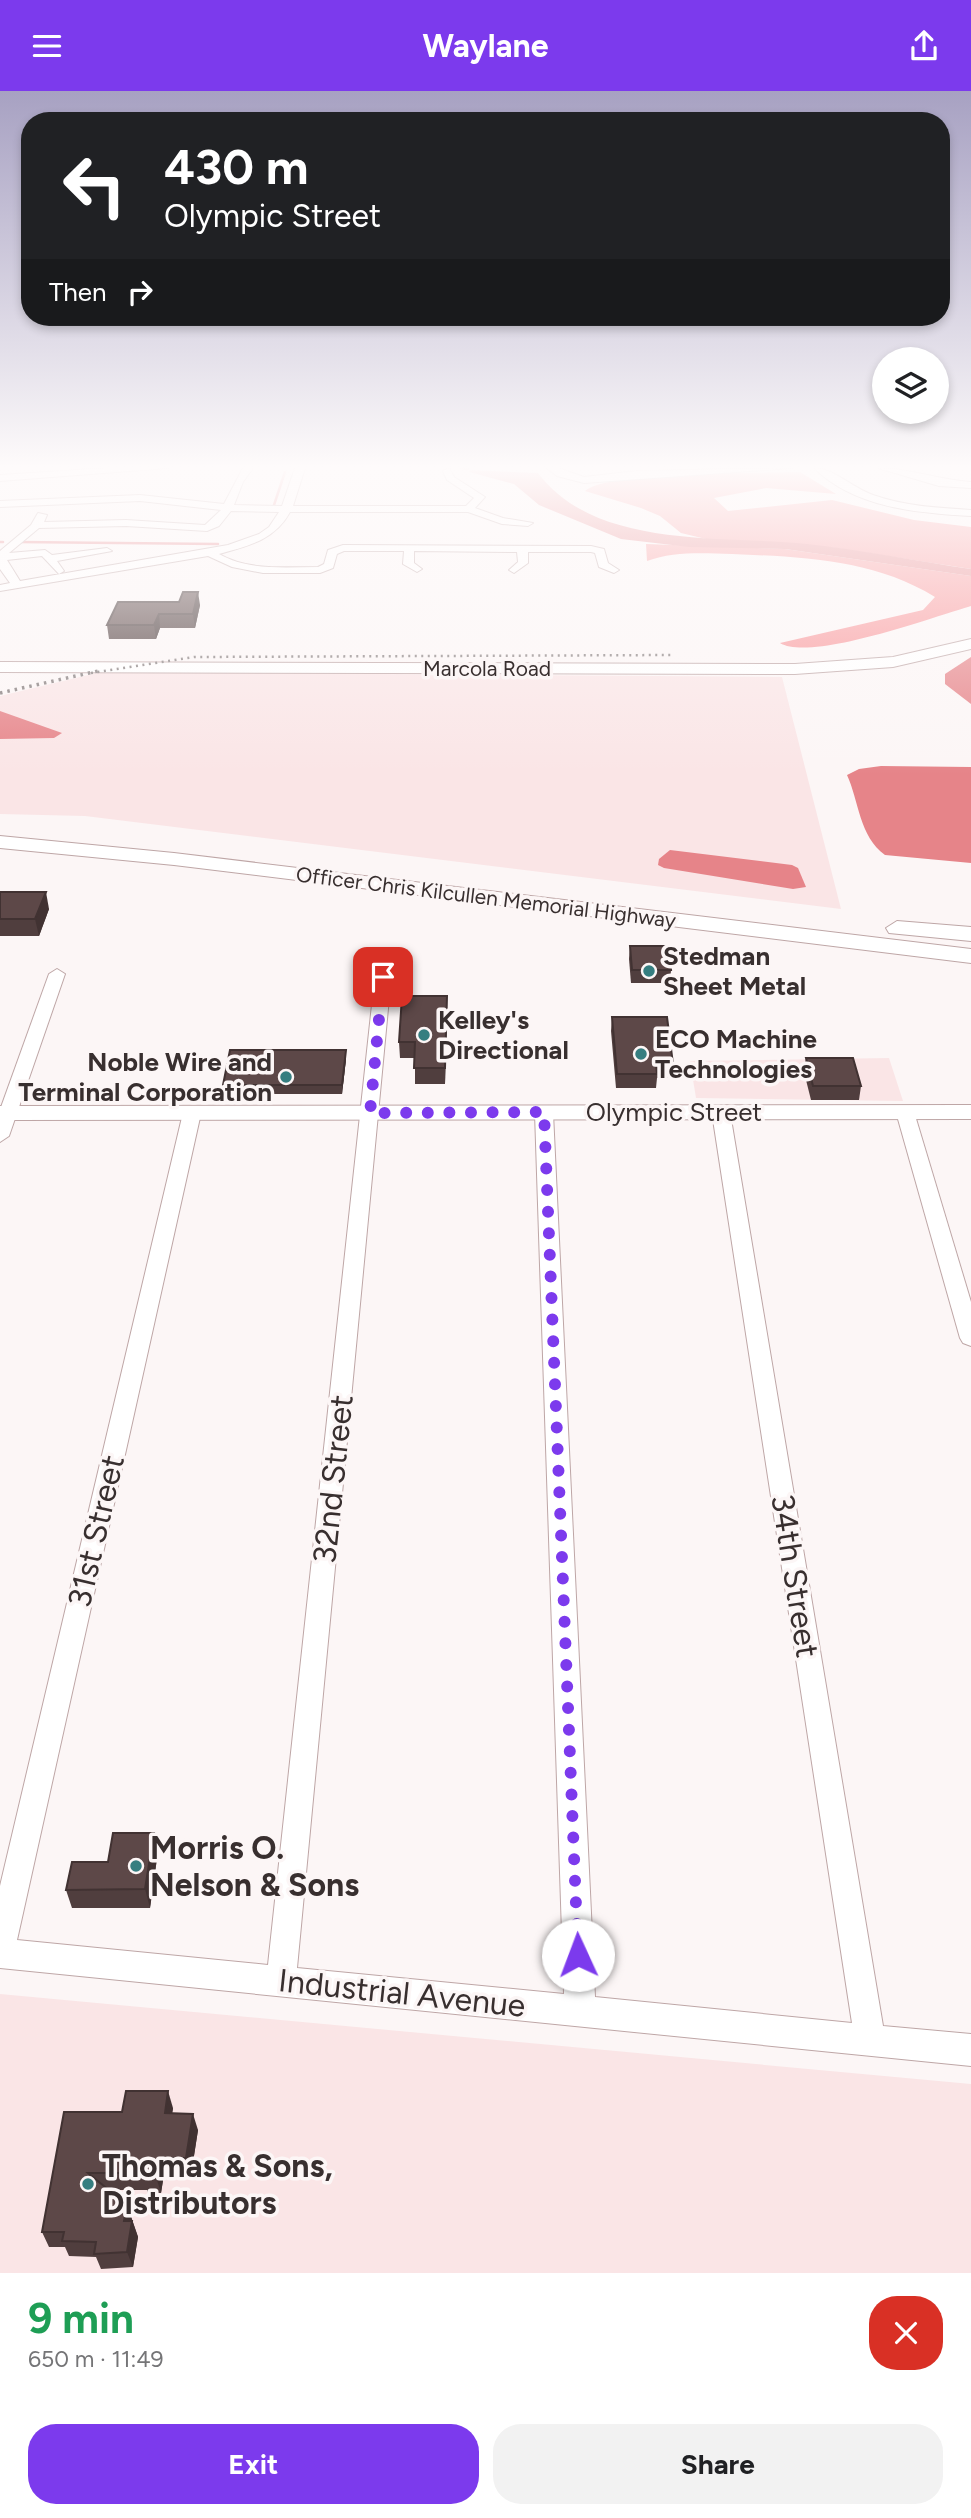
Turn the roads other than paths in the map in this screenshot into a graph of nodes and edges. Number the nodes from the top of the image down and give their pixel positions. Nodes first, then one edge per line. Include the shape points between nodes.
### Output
1 (6, 570) edge
2 (111, 570) edge
3 (17, 585) junction
4 (0, 588) edge
5 (971, 644) edge
6 (0, 667) edge
7 (0, 829) edge
8 (0, 842) edge
9 (971, 937) edge
10 (971, 958) edge
11 (57, 974) dead end
12 (383, 977) dead end
13 (544, 1112) junction
14 (721, 1112) junction
15 (905, 1112) junction
16 (971, 1112) edge
17 (192, 1113) junction
18 (370, 1113) junction
19 (2, 1121) edge
20 (971, 1338) edge
21 (0, 1951) edge
22 (281, 1981) junction
23 (580, 2010) junction
24 (870, 2039) junction
25 (971, 2050) edge

1 - 3 street
2 - 3 street
3 - 4 street
5 - 6 main road, Marcola Road via 893,662 795,670
7 - 9 highway, Officer Chris Kilcullen Memorial Highway via 103,836
8 - 10 highway, Officer Chris Kilcullen Memorial Highway via 174,859
11 - 19 street
12 - 18 street, 32nd Street
13 - 14 main road, Olympic Street
13 - 18 main road, Olympic Street
13 - 23 street
14 - 15 main road, Olympic Street
14 - 24 street, 34th Street
15 - 16 main road, Olympic Street
15 - 20 street
17 - 18 main road, Olympic Street
17 - 19 main road, Olympic Street
17 - 21 street, 31st Street
18 - 22 street, 32nd Street
21 - 22 street, Industrial Avenue
22 - 23 street, Industrial Avenue
23 - 24 street, Industrial Avenue
24 - 25 street, Industrial Avenue

